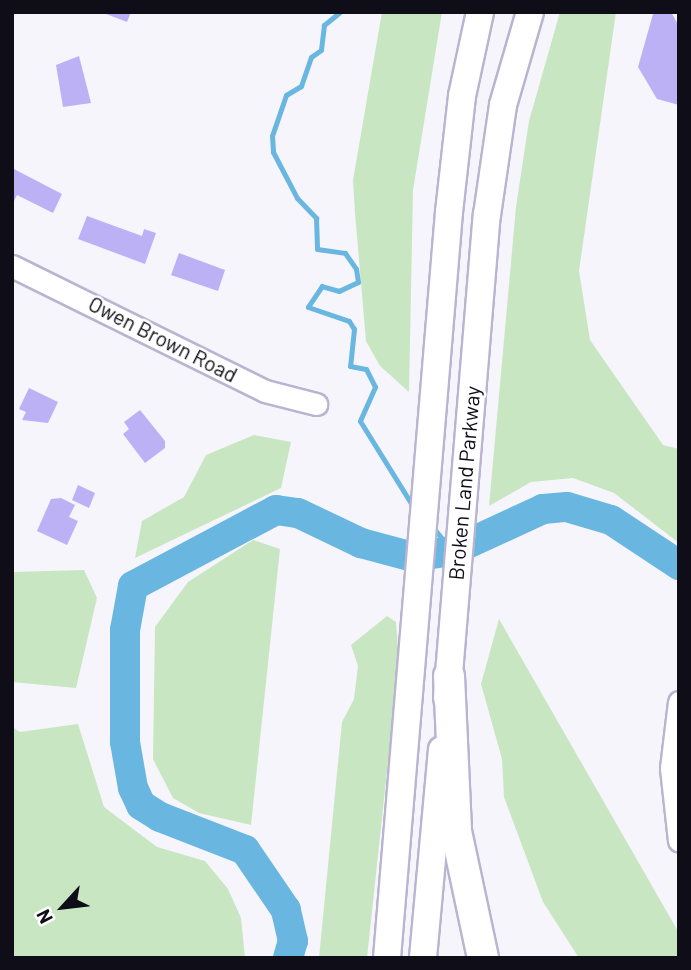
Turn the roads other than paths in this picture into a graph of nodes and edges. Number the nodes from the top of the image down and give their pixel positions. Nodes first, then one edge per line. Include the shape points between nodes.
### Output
1 (480, 12) edge
2 (530, 12) edge
3 (12, 266) edge
4 (316, 404) dead end
5 (449, 676) junction
6 (678, 704) edge
7 (679, 841) edge
8 (387, 958) edge
9 (424, 958) edge
10 (483, 958) edge

1 - 8 main road, Broken Land Parkway via 461,96
2 - 5 main road, Broken Land Parkway via 494,163
3 - 4 street, Owen Brown Road via 265,391
5 - 9 main road, Broken Land Parkway
5 - 10 highway via 456,831
6 - 7 street via 671,768

